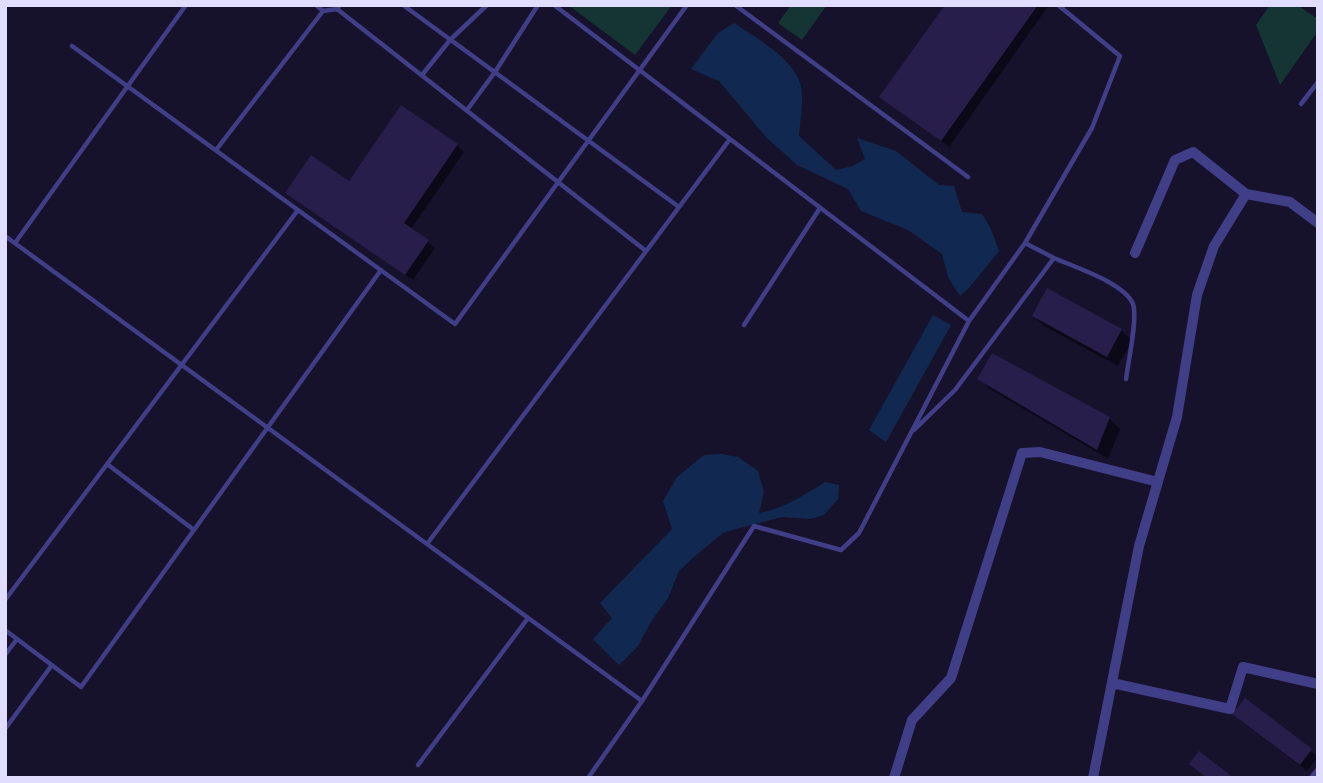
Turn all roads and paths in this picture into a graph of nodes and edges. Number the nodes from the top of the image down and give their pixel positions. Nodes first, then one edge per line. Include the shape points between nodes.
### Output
1 (186, 5) edge
2 (316, 5) edge
3 (403, 5) edge
4 (486, 5) edge
5 (538, 5) edge
6 (554, 5) edge
7 (687, 5) edge
8 (736, 5) edge
9 (1058, 5) edge
10 (338, 7) edge
11 (323, 11) junction
12 (450, 40) junction
13 (72, 46) dead end
14 (640, 70) junction
15 (495, 72) junction
16 (422, 75) junction
17 (1318, 82) edge
18 (128, 87) junction
19 (1301, 104) dead end
20 (467, 110) junction
21 (730, 139) junction
22 (589, 140) junction
23 (216, 150) junction
24 (968, 177) dead end
25 (559, 182) junction
26 (1246, 194) junction
27 (679, 207) junction
28 (821, 208) junction
29 (298, 210) junction
30 (1318, 223) edge
31 (5, 236) edge
32 (15, 243) junction
33 (1025, 243) junction
34 (646, 251) junction
35 (1135, 253) dead end
36 (1054, 258) junction
37 (381, 270) junction
38 (969, 321) junction
39 (744, 325) dead end
40 (182, 365) junction
41 (1126, 379) dead end
42 (268, 428) junction
43 (911, 433) junction
44 (107, 464) junction
45 (1158, 482) junction
46 (194, 530) junction
47 (427, 544) junction
48 (5, 600) edge
49 (528, 618) junction
50 (5, 629) edge
51 (17, 639) junction
52 (5, 655) edge
53 (52, 665) junction
54 (1112, 683) junction
55 (1318, 684) edge
56 (642, 701) junction
57 (5, 729) edge
58 (418, 765) dead end
59 (1318, 773) edge
60 (588, 778) edge
61 (894, 778) edge
62 (1093, 778) edge
63 (1314, 778) edge

1 - 18 lane
2 - 11 lane
3 - 12 lane
4 - 12 lane
5 - 15 lane
6 - 14 lane
7 - 14 lane
8 - 24 lane
9 - 33 lane via 1121,56 1092,128
10 - 11 lane
10 - 16 lane
11 - 23 lane
12 - 15 lane
12 - 16 lane
13 - 18 lane
14 - 21 lane
14 - 22 lane
15 - 20 lane
15 - 22 lane
16 - 20 lane
17 - 19 lane
18 - 23 lane
18 - 32 lane
20 - 25 lane
21 - 27 lane
21 - 28 lane
22 - 25 lane
22 - 27 lane
23 - 29 lane
25 - 34 lane
25 - 37 lane via 455,324
26 - 30 street via 1290,202
26 - 35 street via 1193,152 1175,160
26 - 45 street via 1214,246 1197,295 1177,418
27 - 34 lane
28 - 38 lane
28 - 39 lane
29 - 37 lane
29 - 40 lane
31 - 32 lane
32 - 40 lane
33 - 36 lane
33 - 38 lane
34 - 47 lane
36 - 41 lane via 1123,290 1133,305
36 - 43 lane via 955,390
37 - 42 lane
38 - 43 lane
40 - 42 lane
40 - 44 lane
42 - 46 lane
42 - 47 lane
43 - 56 lane via 859,533 841,550 754,526
44 - 46 lane
44 - 48 lane
45 - 54 street via 1139,546
45 - 61 street via 1040,452 1022,453 951,678 912,720
46 - 53 lane via 81,687
47 - 49 lane
49 - 56 lane
49 - 58 lane
50 - 51 lane
51 - 52 lane
51 - 53 lane
53 - 57 lane
54 - 55 street via 1230,709 1243,667
54 - 62 street
56 - 60 lane
59 - 63 street

